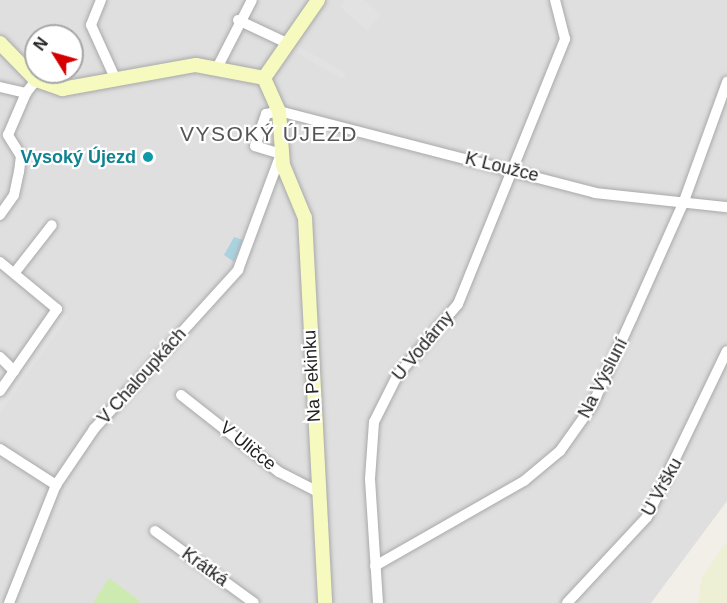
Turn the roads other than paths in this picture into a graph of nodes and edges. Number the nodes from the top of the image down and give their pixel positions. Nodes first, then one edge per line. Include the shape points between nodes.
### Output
1 (101, 0) edge
2 (252, 0) edge
3 (318, 0) edge
4 (555, 0) edge
5 (238, 20) junction
6 (0, 43) edge
7 (287, 43) junction
8 (24, 68) edge
9 (217, 68) junction
10 (264, 78) junction
11 (117, 80) junction
12 (727, 81) edge
13 (33, 84) edge
14 (51, 84) edge
15 (0, 87) edge
16 (26, 93) junction
17 (279, 111) junction
18 (281, 154) junction
19 (514, 169) junction
20 (684, 201) junction
21 (727, 207) edge
22 (0, 215) edge
23 (52, 225) dead end
24 (0, 262) edge
25 (16, 271) junction
26 (727, 351) edge
27 (0, 357) edge
28 (14, 371) junction
29 (0, 391) edge
30 (181, 395) dead end
31 (0, 449) edge
32 (56, 485) junction
33 (318, 492) junction
34 (155, 531) dead end
35 (375, 566) junction
36 (9, 603) edge
37 (254, 603) edge
38 (325, 603) edge
39 (378, 603) edge
40 (567, 603) edge

1 - 11 street via 91,25
2 - 5 street
3 - 7 street
4 - 19 street, U Vodárny via 565,39
5 - 7 street
5 - 9 street
6 - 8 street
7 - 10 street
9 - 10 street
9 - 11 street via 184,66
10 - 17 street
11 - 14 street via 74,90
12 - 20 street, Na Výsluní
13 - 16 street
15 - 16 street
16 - 22 street via 8,135 21,156 19,172 14,195
17 - 18 street, Na Pekinku
17 - 18 street via 260,122 255,146
17 - 19 street, K Loužce
18 - 32 street, V Chaloupkách via 238,270 94,429
18 - 33 street, Na Pekinku via 304,218
19 - 20 street, K Loužce via 595,193
19 - 35 street, U Vodárny via 458,304 397,376 374,422 370,442
20 - 21 street, K Loužce
20 - 35 street, Na Výsluní via 592,406 560,451 524,481 398,558
23 - 25 street
24 - 25 street
25 - 28 street via 57,309
26 - 40 street, U Vršku via 647,518
27 - 28 street
28 - 29 street
30 - 33 street, V Uličce via 279,472
31 - 32 street
32 - 36 street, V Chaloupkách
33 - 38 street, Na Pekinku
34 - 37 street, Krátká
35 - 39 street, U Vodárny

